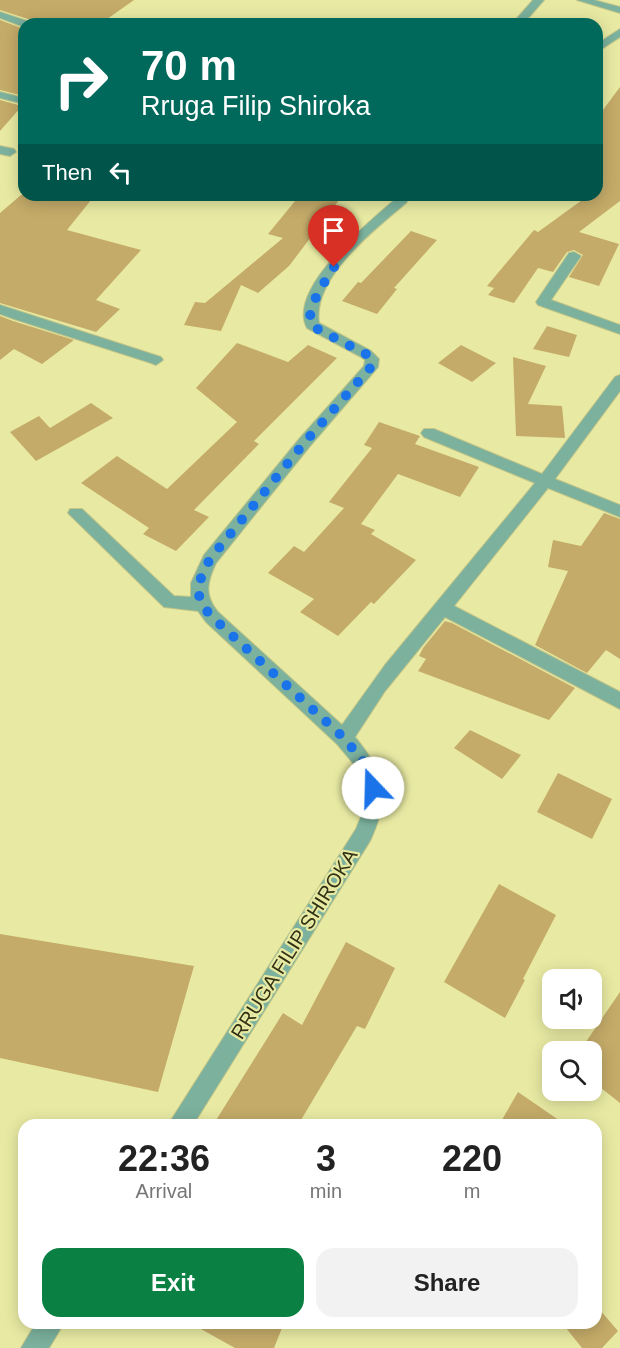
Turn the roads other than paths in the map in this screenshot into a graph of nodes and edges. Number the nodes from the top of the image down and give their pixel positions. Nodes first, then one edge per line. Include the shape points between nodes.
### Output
1 (539, 0) edge
2 (582, 0) edge
3 (620, 10) edge
4 (0, 15) edge
5 (522, 18) edge
6 (18, 21) edge
7 (620, 32) edge
8 (603, 45) edge
9 (0, 95) edge
10 (18, 100) edge
11 (401, 201) edge
12 (574, 256) dead end
13 (0, 309) edge
14 (620, 330) edge
15 (156, 360) dead end
16 (620, 380) edge
17 (603, 405) junction
18 (620, 411) edge
19 (429, 433) dead end
20 (544, 481) junction
21 (620, 511) edge
22 (76, 513) dead end
23 (201, 605) junction
24 (443, 608) junction
25 (620, 701) edge
26 (344, 738) junction
27 (184, 1119) edge
28 (47, 1329) edge
29 (34, 1348) edge

1 - 5 street
2 - 3 street
4 - 6 street
7 - 8 street
9 - 10 street
11 - 23 street via 341,257 326,277 309,319 312,325 366,354 372,359 371,367 210,559 197,591
12 - 14 street via 543,302
13 - 15 street via 69,333 118,344
16 - 17 street
17 - 18 street
17 - 20 street
19 - 20 street
20 - 21 street
20 - 24 street
22 - 23 street via 170,602
23 - 26 street, RRUGA FILIP SHIROKA
24 - 25 street
24 - 26 street via 371,693
26 - 27 street, RRUGA FILIP SHIROKA via 366,765 373,788 372,814 363,835
28 - 29 street

